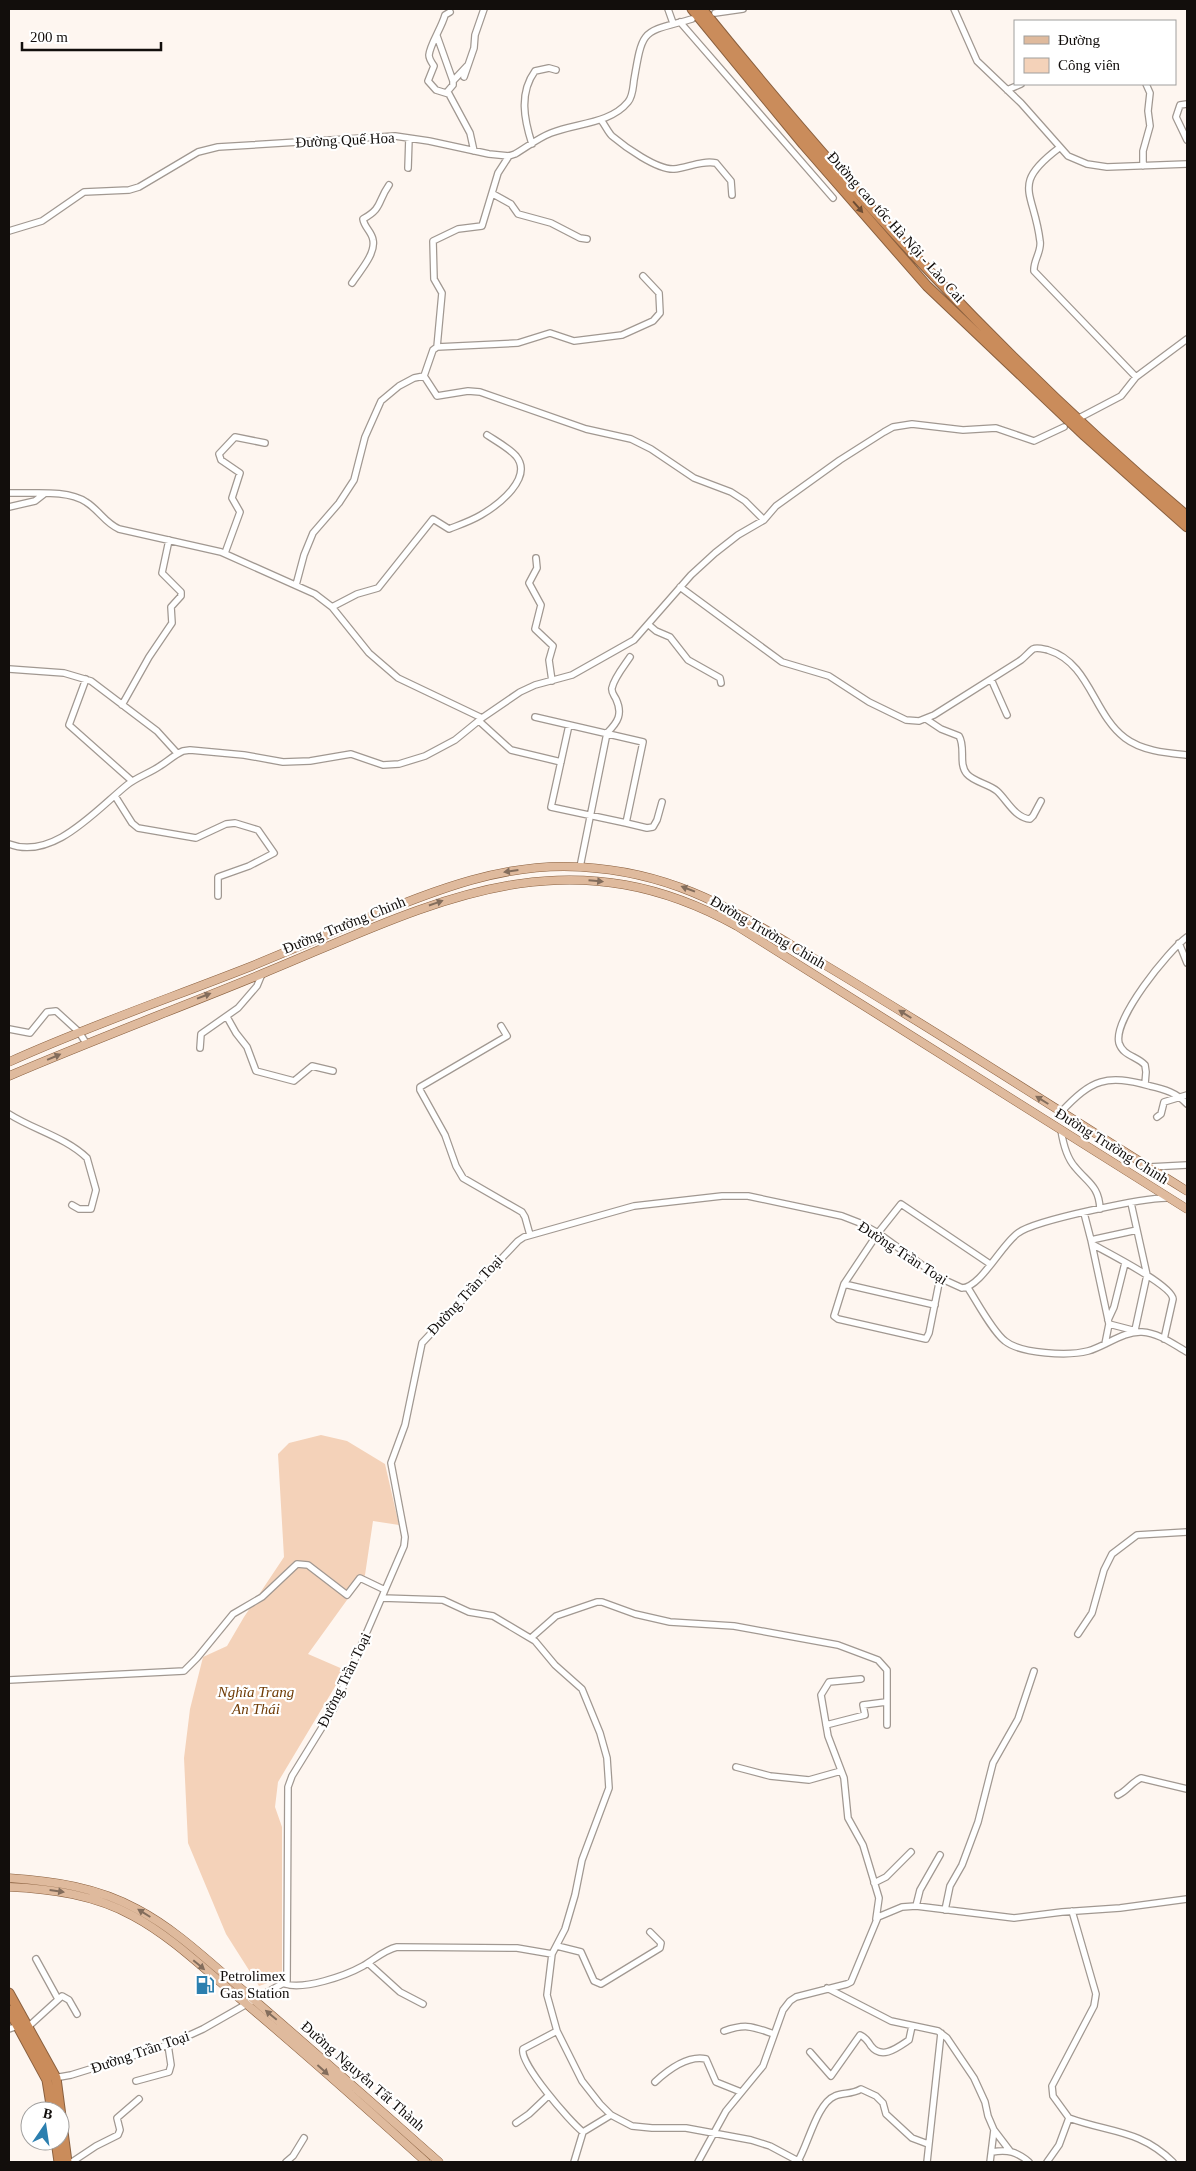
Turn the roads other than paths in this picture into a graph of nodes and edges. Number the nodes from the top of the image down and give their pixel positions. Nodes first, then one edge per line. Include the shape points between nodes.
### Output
1 (484, 9) edge
2 (668, 9) edge
3 (692, 9) edge
4 (702, 9) edge
5 (743, 9) edge
6 (954, 9) edge
7 (450, 12) dead end
8 (714, 13) dead end
9 (692, 19) dead end
10 (680, 22) junction
11 (673, 24) junction
12 (437, 36) junction
13 (469, 63) junction
14 (556, 70) dead end
15 (464, 77) dead end
16 (452, 81) junction
17 (1019, 85) edge
18 (1146, 85) edge
19 (1007, 90) junction
20 (447, 92) junction
21 (1187, 104) edge
22 (601, 120) junction
23 (409, 138) junction
24 (1187, 140) edge
25 (532, 144) junction
26 (1059, 148) junction
27 (474, 151) junction
28 (509, 156) junction
29 (1187, 164) edge
30 (1142, 166) junction
31 (408, 168) dead end
32 (389, 185) dead end
33 (493, 194) junction
34 (732, 195) dead end
35 (833, 198) dead end
36 (9, 231) edge
37 (587, 239) dead end
38 (644, 276) dead end
39 (352, 283) dead end
40 (1187, 339) edge
41 (437, 347) junction
42 (424, 376) junction
43 (1136, 377) junction
44 (1081, 417) dead end
45 (1064, 427) dead end
46 (487, 436) dead end
47 (265, 443) dead end
48 (9, 493) edge
49 (44, 494) junction
50 (9, 507) edge
51 (1187, 516) edge
52 (764, 520) junction
53 (1187, 527) edge
54 (169, 540) junction
55 (225, 553) junction
56 (536, 558) dead end
57 (296, 585) junction
58 (680, 587) junction
59 (332, 607) junction
60 (649, 625) junction
61 (630, 657) dead end
62 (9, 669) edge
63 (86, 679) junction
64 (991, 679) junction
65 (552, 681) junction
66 (721, 683) dead end
67 (122, 705) junction
68 (1007, 715) dead end
69 (535, 717) dead end
70 (480, 719) junction
71 (926, 719) junction
72 (569, 725) junction
73 (607, 733) junction
74 (177, 754) junction
75 (1187, 755) edge
76 (561, 762) junction
77 (132, 781) junction
78 (115, 796) junction
79 (1041, 801) dead end
80 (662, 802) dead end
81 (589, 815) junction
82 (626, 823) junction
83 (9, 844) edge
84 (580, 867) junction
85 (528, 869) junction
86 (530, 882) junction
87 (218, 896) dead end
88 (734, 910) junction
89 (728, 921) junction
90 (1187, 937) edge
91 (1178, 943) junction
92 (1187, 963) edge
93 (262, 974) junction
94 (227, 1017) junction
95 (501, 1026) dead end
96 (9, 1029) edge
97 (79, 1032) junction
98 (86, 1043) junction
99 (200, 1048) dead end
100 (9, 1062) edge
101 (333, 1070) dead end
102 (9, 1076) edge
103 (1145, 1084) junction
104 (1184, 1095) edge
105 (1187, 1104) edge
106 (1061, 1112) junction
107 (9, 1114) edge
108 (1157, 1117) dead end
109 (1061, 1130) junction
110 (1113, 1144) junction
111 (1104, 1158) junction
112 (1187, 1165) edge
113 (1149, 1167) junction
114 (1187, 1191) edge
115 (1170, 1198) junction
116 (1131, 1204) junction
117 (72, 1205) dead end
118 (1100, 1209) junction
119 (1187, 1209) edge
120 (1084, 1213) junction
121 (1137, 1230) junction
122 (878, 1233) junction
123 (530, 1235) junction
124 (1091, 1242) junction
125 (1106, 1252) junction
126 (1095, 1260) junction
127 (1125, 1263) junction
128 (990, 1264) junction
129 (1147, 1275) junction
130 (940, 1278) junction
131 (844, 1284) junction
132 (968, 1288) junction
133 (935, 1305) junction
134 (1108, 1322) junction
135 (1138, 1331) junction
136 (1164, 1339) junction
137 (1105, 1344) junction
138 (1187, 1352) edge
139 (1187, 1532) edge
140 (386, 1590) junction
141 (382, 1598) junction
142 (1078, 1634) dead end
143 (531, 1638) junction
144 (1034, 1670) dead end
145 (9, 1680) edge
146 (861, 1680) dead end
147 (886, 1702) junction
148 (826, 1725) junction
149 (888, 1725) dead end
150 (736, 1766) dead end
151 (841, 1770) junction
152 (1187, 1789) edge
153 (1118, 1795) dead end
154 (911, 1852) dead end
155 (940, 1856) dead end
156 (9, 1878) edge
157 (874, 1883) junction
158 (9, 1887) edge
159 (1187, 1899) edge
160 (916, 1906) junction
161 (945, 1910) junction
162 (1072, 1911) junction
163 (876, 1919) junction
164 (650, 1932) dead end
165 (557, 1946) junction
166 (552, 1954) junction
167 (36, 1959) dead end
168 (368, 1963) junction
169 (214, 1972) junction
170 (284, 1984) junction
171 (827, 1988) junction
172 (9, 1992) edge
173 (58, 1998) junction
174 (250, 2002) junction
175 (423, 2004) dead end
176 (9, 2010) edge
177 (77, 2014) dead end
178 (912, 2026) junction
179 (28, 2027) junction
180 (13, 2028) edge
181 (557, 2031) junction
182 (724, 2031) dead end
183 (941, 2033) junction
184 (774, 2034) junction
185 (168, 2045) junction
186 (810, 2052) dead end
187 (51, 2079) junction
188 (136, 2081) dead end
189 (655, 2082) dead end
190 (741, 2092) junction
191 (548, 2096) junction
192 (139, 2099) dead end
193 (52, 2101) edge
194 (611, 2115) junction
195 (1069, 2118) junction
196 (516, 2122) dead end
197 (994, 2130) junction
198 (583, 2132) junction
199 (712, 2134) junction
200 (304, 2138) dead end
201 (928, 2144) junction
202 (1010, 2151) junction
203 (992, 2152) junction
204 (67, 2162) edge
205 (72, 2162) edge
206 (286, 2162) edge
207 (426, 2162) edge
208 (439, 2162) edge
209 (574, 2162) edge
210 (698, 2162) edge
211 (799, 2162) edge
212 (927, 2162) edge
213 (990, 2162) edge
214 (1029, 2162) edge
215 (1046, 2162) edge
216 (1173, 2162) edge

1 - 13 street
2 - 11 street
3 -> 53 highway, Đường cao tốc Hà Nội - Lào Cai via 803,144 927,286 1078,430
4 - 51 highway, Đường cao tốc Hà Nội - Lào Cai via 792,120 932,277 1060,403
5 - 8 street
6 - 19 street via 977,61
7 - 12 street
9 - 10 street
10 - 11 street
10 - 35 street
11 - 22 street via 645,36 630,98 621,108
12 - 16 street
12 - 20 street via 430,51 429,58 434,66 428,82 436,90
13 - 15 street
13 - 16 street
14 - 25 street via 535,71 525,90 526,126
16 - 20 street via 453,85
17 - 19 street
18 - 30 street via 1150,93 1150,126
19 - 26 street
20 - 27 street via 470,133
21 - 24 street via 1180,105 1176,117
22 - 25 street via 560,130
22 - 34 street via 613,136 661,166 674,169 716,163 732,181
23 - 27 street, Đường Quế Hoa
23 - 31 street
23 - 36 street, Đường Quế Hoa via 377,137 207,149 139,186 129,190 84,192 42,221
25 - 28 street
26 - 30 street via 1073,158 1097,166
26 - 43 street via 1039,163 1028,183 1040,242 1034,271
27 - 28 street, Đường Quế Hoa
28 - 33 street via 498,173
29 - 30 street
32 - 39 street via 382,194 379,207 363,219 373,244 371,253
33 - 37 street via 511,204 518,214 551,223
33 - 41 street via 482,226 458,229 433,242 434,279 442,293
38 - 41 street via 660,293 660,313 653,321 622,335 574,341 550,333 518,343
40 - 43 street
41 - 42 street
42 - 52 street via 437,396 480,392 586,429 631,439 651,448 694,478 731,492
42 - 57 street via 399,386 381,402 365,437 354,480 314,533
43 - 44 street via 1121,396
45 - 52 street via 1034,441 996,428 963,430 912,424 894,427 840,460 776,506
46 - 59 street via 516,455 522,469 506,495 480,516 449,529 433,520 378,588
47 - 55 street via 235,437 219,454 220,460 240,473 232,498 240,512
48 - 49 street
49 - 50 street via 35,501
49 - 54 street via 72,495 88,502 113,527
52 - 58 street via 715,553
54 - 55 street
54 - 67 street via 162,573 181,592 181,596 171,607 172,623
55 - 57 street
56 - 65 street via 537,568 529,583 541,605 536,629 553,646 549,660
57 - 59 street
58 - 60 street
58 - 71 street via 782,662 829,676 869,702 906,720
59 - 70 street via 368,653 398,678
60 - 65 street via 617,651 572,675
60 - 66 street via 670,637 688,660 720,678
61 - 73 street via 613,686 620,714 617,724
62 - 63 street via 64,673
63 - 67 street
63 - 77 street via 69,724
64 - 68 street
64 - 71 street
64 - 75 street via 1036,648 1050,651 1077,668 1123,736 1144,748
65 - 70 street via 520,692
67 - 74 street via 156,731
69 - 72 street
70 - 74 street via 435,752 390,765 377,764 351,754 293,762 190,750
70 - 76 street via 511,750
71 - 79 street via 959,736 967,774 993,788 1021,816 1033,816
72 - 73 street
72 - 76 street
73 - 81 street
73 - 82 street via 643,742
74 - 77 street
76 - 81 street via 551,807
77 - 78 street
78 - 83 street via 66,835 48,844 24,848
78 - 87 street via 134,826 150,832 196,838 235,822 258,830 274,853 218,877
80 - 82 street via 653,826 647,828
81 - 82 street
81 - 84 street
84 - 85 main road, Đường Trường Chinh
88 -> 84 main road, Đường Trường Chinh via 657,878
85 - 86 main road
85 -> 97 main road, Đường Trường Chinh via 470,879 433,891
86 -> 89 main road, Đường Trường Chinh via 579,880 638,887 679,899
93 -> 86 main road, Đường Trường Chinh via 436,903 482,890
88 - 89 main road
106 -> 88 main road, Đường Trường Chinh
89 - 109 main road, Đường Trường Chinh
90 - 91 street
91 - 92 street
91 - 103 street via 1150,978 1119,1032 1123,1049 1145,1065
93 - 94 street via 247,999
98 -> 93 main road, Đường Trường Chinh
94 - 99 street via 206,1028 201,1034
94 - 101 street via 247,1047 258,1072 294,1081 312,1066
95 - 123 street via 507,1036 420,1090 445,1135 463,1178 522,1212
96 - 97 street via 30,1033 52,1010 60,1012
97 - 98 street
97 - 100 main road, Đường Trường Chinh
102 -> 98 main road, Đường Trường Chinh
103 - 104 street
103 - 106 street via 1108,1079 1082,1091
104 - 105 street
104 - 108 street via 1163,1103
106 - 110 main road, Đường Trường Chinh
107 - 117 street via 56,1137 87,1158 96,1190 92,1210
109 - 111 main road, Đường Trường Chinh
109 - 118 street via 1064,1146 1074,1166 1098,1194
110 - 111 main road
110 - 113 main road, Đường Trường Chinh
111 - 115 main road, Đường Trường Chinh
112 - 113 street
113 - 114 main road, Đường Trường Chinh
115 - 116 street, Đường Trần Toại
115 - 119 main road, Đường Trường Chinh
116 - 118 street, Đường Trần Toại
116 - 121 street
118 - 120 street, Đường Trần Toại
120 - 124 street
120 - 128 street, Đường Trần Toại via 1025,1229 1012,1238
121 - 124 street
121 - 129 street
122 - 123 street, Đường Trần Toại via 842,1216 734,1195 634,1206
122 - 128 street via 898,1206 903,1205
122 - 130 street, Đường Trần Toại
122 - 131 street
123 - 140 street, Đường Trần Toại via 511,1246 422,1343 405,1425 390,1463 405,1537
124 - 125 street
124 - 126 street
125 - 126 street
125 - 127 street
126 - 134 street
127 - 129 street
127 - 134 street
128 - 132 street, Đường Trần Toại
129 - 135 street
129 - 136 street via 1173,1296
130 - 132 street, Đường Trần Toại
130 - 133 street
131 - 133 street
131 - 133 street via 834,1316 910,1337 923,1340 928,1337
132 - 137 street via 1000,1336 1010,1344 1064,1353 1088,1351
134 - 135 street
134 - 137 street
135 - 136 street
135 - 137 street
136 - 138 street
139 - 142 street via 1138,1535 1112,1554 1092,1613
140 - 141 street, Đường Trần Toại
140 - 145 street via 360,1578 347,1595 301,1563 262,1597 233,1614 198,1658 184,1670
141 - 143 street via 443,1600 469,1612 493,1616
141 - 170 street, Đường Trần Toại via 334,1708 288,1787 288,1978
143 - 147 street via 556,1616 602,1602 670,1622 745,1628 869,1655 887,1670
143 - 165 street via 582,1689 600,1733 610,1778
144 - 161 street via 1018,1719 993,1763 978,1822 962,1865 950,1886
146 - 148 street via 829,1682 826,1685 821,1695
147 - 148 street via 863,1705 865,1716
147 - 149 street
148 - 151 street
150 - 151 street via 770,1776 809,1780
151 - 157 street via 848,1818 863,1845
152 - 153 street via 1141,1778
154 - 157 street via 888,1876
155 - 160 street via 920,1890
169 -> 156 main road, Đường Nguyễn Tất Thành via 169,1930 136,1908 81,1887
157 - 163 street via 879,1902
158 -> 169 main road, Đường Nguyễn Tất Thành via 58,1891 116,1908 165,1937
159 - 162 street
160 - 161 street
160 - 163 street via 902,1907
161 - 162 street via 1014,1918
162 - 195 street via 1096,1994 1094,2006 1052,2086 1053,2096
163 - 171 street via 853,1979 847,1984
164 - 165 street via 661,1943 660,1948 601,1984 594,1980 580,1952
165 - 166 street
166 - 168 street via 517,1948 397,1947 386,1950
166 - 181 street via 547,1995
167 - 173 street
168 - 170 street via 348,1973 316,1982
168 - 175 street via 395,1988
169 - 174 main road, Đường Nguyễn Tất Thành
170 - 174 street, Đường Trần Toại
171 - 178 street via 891,2021
171 - 184 street via 790,2001
172 - 179 highway
173 - 177 street via 66,1997
173 - 179 street
174 - 185 street, Đường Trần Toại
174 -> 207 main road, Đường Nguyễn Tất Thành
208 -> 174 main road, Đường Nguyễn Tất Thành via 327,2062
176 - 180 highway
178 - 183 street
178 - 186 street via 909,2040 883,2053 874,2050 860,2035 831,2076
179 - 187 highway
180 - 187 highway
181 - 191 street via 522,2052
181 - 194 street via 582,2081
182 - 184 street via 749,2026
183 - 197 street via 979,2088
183 - 201 street
184 - 190 street via 762,2066
185 - 187 street, Đường Trần Toại
185 - 188 street via 169,2072
187 - 193 highway
187 - 204 highway
189 - 190 street via 667,2071 698,2058 706,2059 716,2082
190 - 199 street
191 - 196 street
191 - 198 street
192 - 205 street via 117,2118 118,2135
194 - 198 street
194 - 199 street via 639,2127 686,2128
195 - 215 street via 1059,2145
195 - 216 street via 1133,2135 1150,2143
197 - 202 street
197 - 203 street
198 - 209 street
199 - 210 street
199 - 211 street via 770,2146
200 - 206 street
201 - 211 street via 912,2138 886,2114 881,2101 872,2092 863,2089 837,2095 830,2100 816,2120
201 - 212 street
202 - 203 street
202 - 214 street
203 - 213 street

